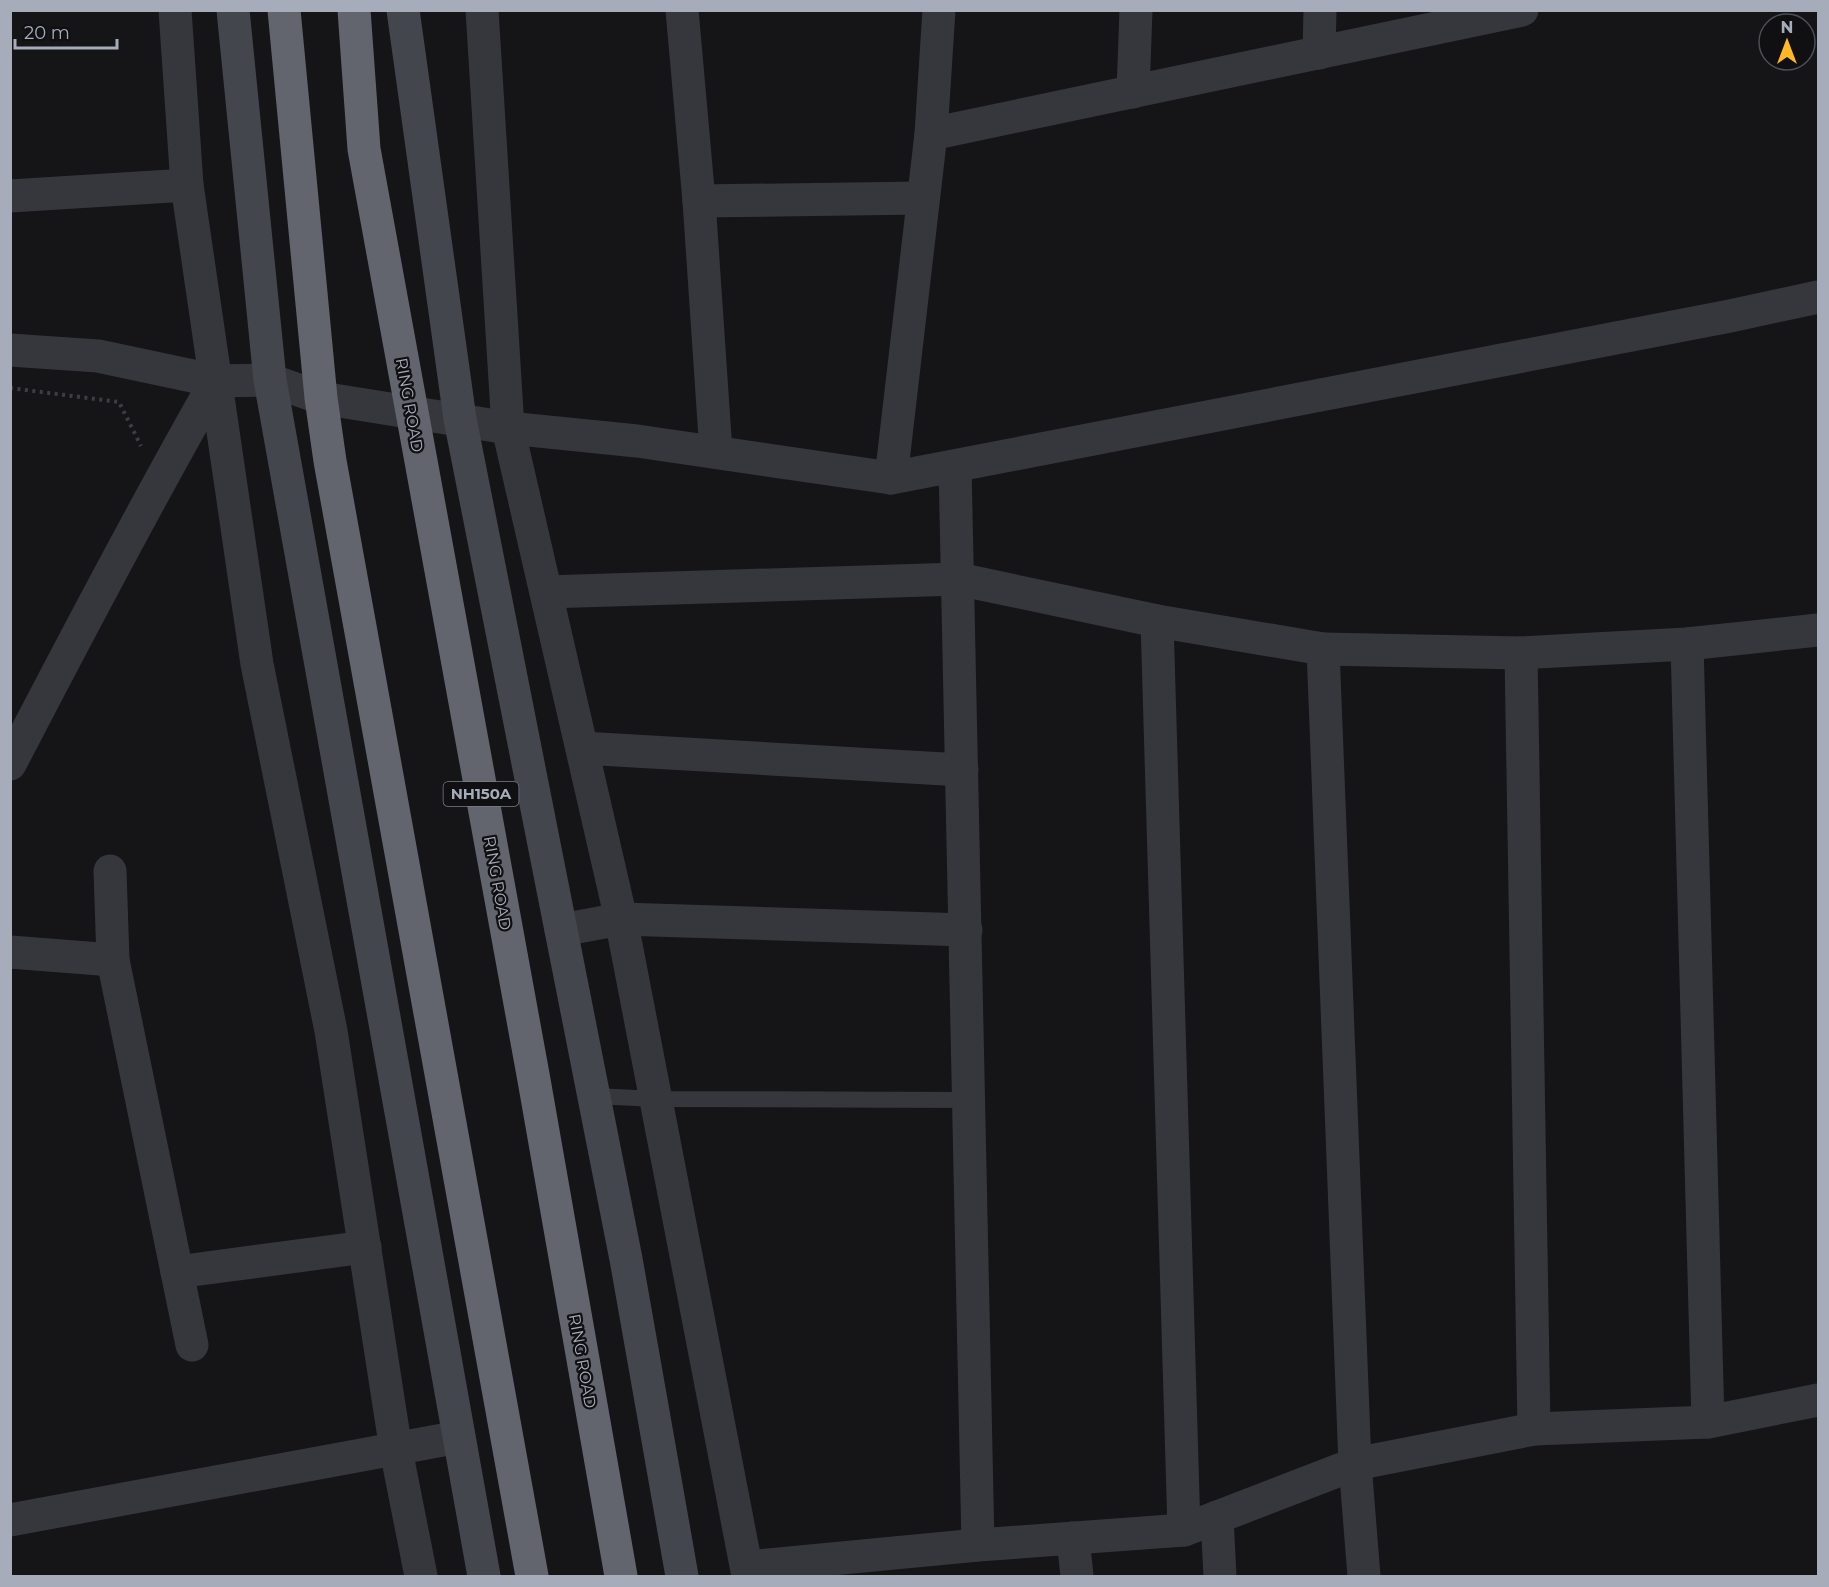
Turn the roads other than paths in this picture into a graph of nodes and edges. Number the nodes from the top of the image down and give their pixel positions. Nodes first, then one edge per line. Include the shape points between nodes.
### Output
1 (175, 10) edge
2 (232, 10) edge
3 (284, 10) edge
4 (354, 10) edge
5 (403, 10) edge
6 (482, 10) edge
7 (682, 10) edge
8 (939, 10) edge
9 (1136, 10) edge
10 (1320, 10) edge
11 (1522, 10) edge
12 (1476, 16) edge
13 (1319, 53) junction
14 (1133, 92) junction
15 (931, 134) junction
16 (187, 185) junction
17 (10, 196) edge
18 (922, 198) junction
19 (699, 201) junction
20 (1818, 297) edge
21 (10, 350) edge
22 (270, 380) junction
23 (216, 381) junction
24 (321, 398) junction
25 (411, 412) junction
26 (460, 419) junction
27 (508, 428) junction
28 (717, 452) junction
29 (955, 466) junction
30 (891, 478) junction
31 (958, 579) junction
32 (546, 592) junction
33 (1157, 621) junction
34 (1818, 630) edge
35 (1687, 644) junction
36 (1323, 649) junction
37 (1521, 653) junction
38 (582, 748) junction
39 (10, 764) edge
40 (962, 770) junction
41 (110, 871) dead end
42 (621, 919) junction
43 (561, 930) junction
44 (966, 930) junction
45 (10, 952) edge
46 (113, 960) junction
47 (594, 1096) junction
48 (656, 1099) junction
49 (969, 1100) junction
50 (365, 1247) junction
51 (177, 1272) junction
52 (192, 1345) dead end
53 (1818, 1400) edge
54 (1708, 1422) junction
55 (1534, 1429) junction
56 (459, 1437) junction
57 (396, 1450) junction
58 (1355, 1464) junction
59 (1217, 1517) junction
60 (10, 1520) edge
61 (1184, 1530) junction
62 (1073, 1538) junction
63 (978, 1545) junction
64 (747, 1572) edge
65 (421, 1576) edge
66 (484, 1576) edge
67 (532, 1576) edge
68 (621, 1576) edge
69 (682, 1576) edge
70 (1077, 1576) edge
71 (1220, 1576) edge
72 (1364, 1576) edge

1 - 16 street
2 - 22 street
3 - 24 highway
4 - 25 highway, RING ROAD / NH150A via 364,149
5 - 26 street
6 - 27 street
7 - 19 street
8 - 15 street
9 - 14 street
10 - 13 street
11 - 12 street
12 - 13 street
13 - 14 street
14 - 15 street
15 - 18 street
16 - 17 street
16 - 23 street
18 - 19 street
18 - 30 street
19 - 28 street
20 - 29 street
21 - 23 street via 98,356
22 - 23 street
22 - 24 street
22 - 56 street
23 - 39 street
23 - 50 street via 257,664 331,1031
24 - 25 street
24 - 67 highway
25 - 26 street
25 - 68 highway, RING ROAD / NH150A
26 - 27 street
26 - 43 street
27 - 28 street
27 - 32 street
28 - 30 street
29 - 30 street
29 - 31 street
31 - 32 street
31 - 33 street
31 - 40 street
32 - 38 street
33 - 36 street
33 - 61 street
34 - 35 street
35 - 37 street
35 - 54 street
36 - 37 street
36 - 58 street
37 - 55 street
38 - 40 street
38 - 42 street
40 - 44 street
41 - 46 street
42 - 43 street
42 - 44 street
42 - 48 street
43 - 47 street
44 - 49 street
45 - 46 street
46 - 51 street
47 - 48 lane
47 - 69 street
48 - 49 lane
48 - 64 street
49 - 63 street
50 - 51 street
50 - 57 street
51 - 52 street
53 - 54 street
54 - 55 street
55 - 58 street
56 - 57 street
56 - 66 street
57 - 60 street
57 - 65 street
58 - 59 street
58 - 72 street
59 - 61 street
59 - 71 street
61 - 62 street
62 - 63 street
62 - 70 street
63 - 64 street

